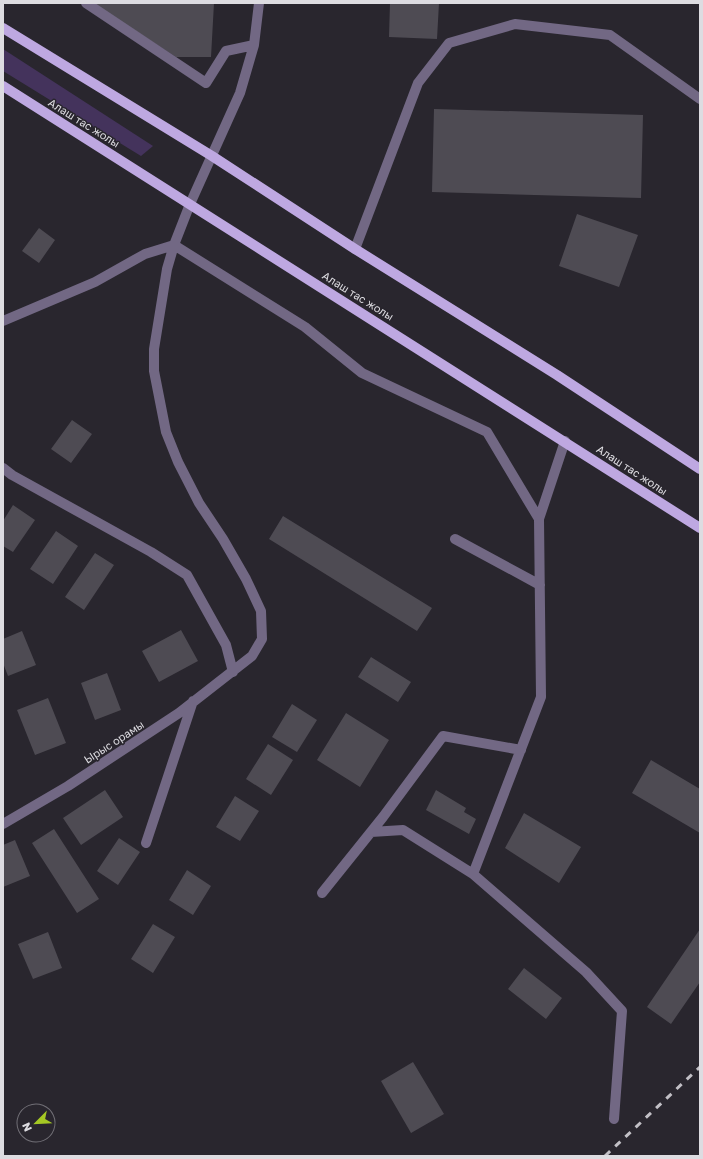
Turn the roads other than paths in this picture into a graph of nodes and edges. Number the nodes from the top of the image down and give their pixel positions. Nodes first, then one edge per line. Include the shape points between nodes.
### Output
1 (86, 3) edge
2 (259, 3) edge
3 (3, 28) edge
4 (254, 45) junction
5 (3, 86) edge
6 (700, 99) edge
7 (212, 156) junction
8 (190, 204) junction
9 (174, 245) junction
10 (355, 249) junction
11 (5, 318) edge
12 (565, 441) junction
13 (3, 468) edge
14 (700, 469) edge
15 (539, 519) junction
16 (700, 528) edge
17 (455, 539) dead end
18 (540, 585) junction
19 (233, 672) junction
20 (193, 701) junction
21 (521, 750) junction
22 (3, 824) edge
23 (371, 832) junction
24 (146, 843) dead end
25 (473, 874) junction
26 (322, 893) dead end
27 (614, 1119) dead end

1 - 4 street via 206,83 226,51
2 - 4 street, Ырыс орамы
3 - 7 main road
4 - 7 street, Ырыс орамы via 240,93
5 - 8 main road, Алаш тас жолы
6 - 10 street via 610,35 515,24 449,44 418,83
7 - 8 street, Ырыс орамы
7 - 10 main road
8 - 9 street, Ырыс орамы
8 - 12 main road, Алаш тас жолы
9 - 11 street via 145,254 95,282
9 - 15 street via 305,327 362,373 487,432
9 - 19 street, Ырыс орамы via 167,269 154,350 154,371 166,432 178,462 199,503 246,579 261,611 262,639 252,656
10 - 14 main road via 557,375
12 - 15 street
12 - 16 main road, Алаш тас жолы
13 - 19 street via 151,552 186,575 226,645
15 - 18 street
17 - 18 street
18 - 21 street via 541,697
19 - 20 street, Ырыс орамы
20 - 22 street, Ырыс орамы via 88,773
20 - 24 street
21 - 23 street via 443,736
21 - 25 street
23 - 25 street via 403,830
23 - 26 street
25 - 27 street via 586,972 622,1011

